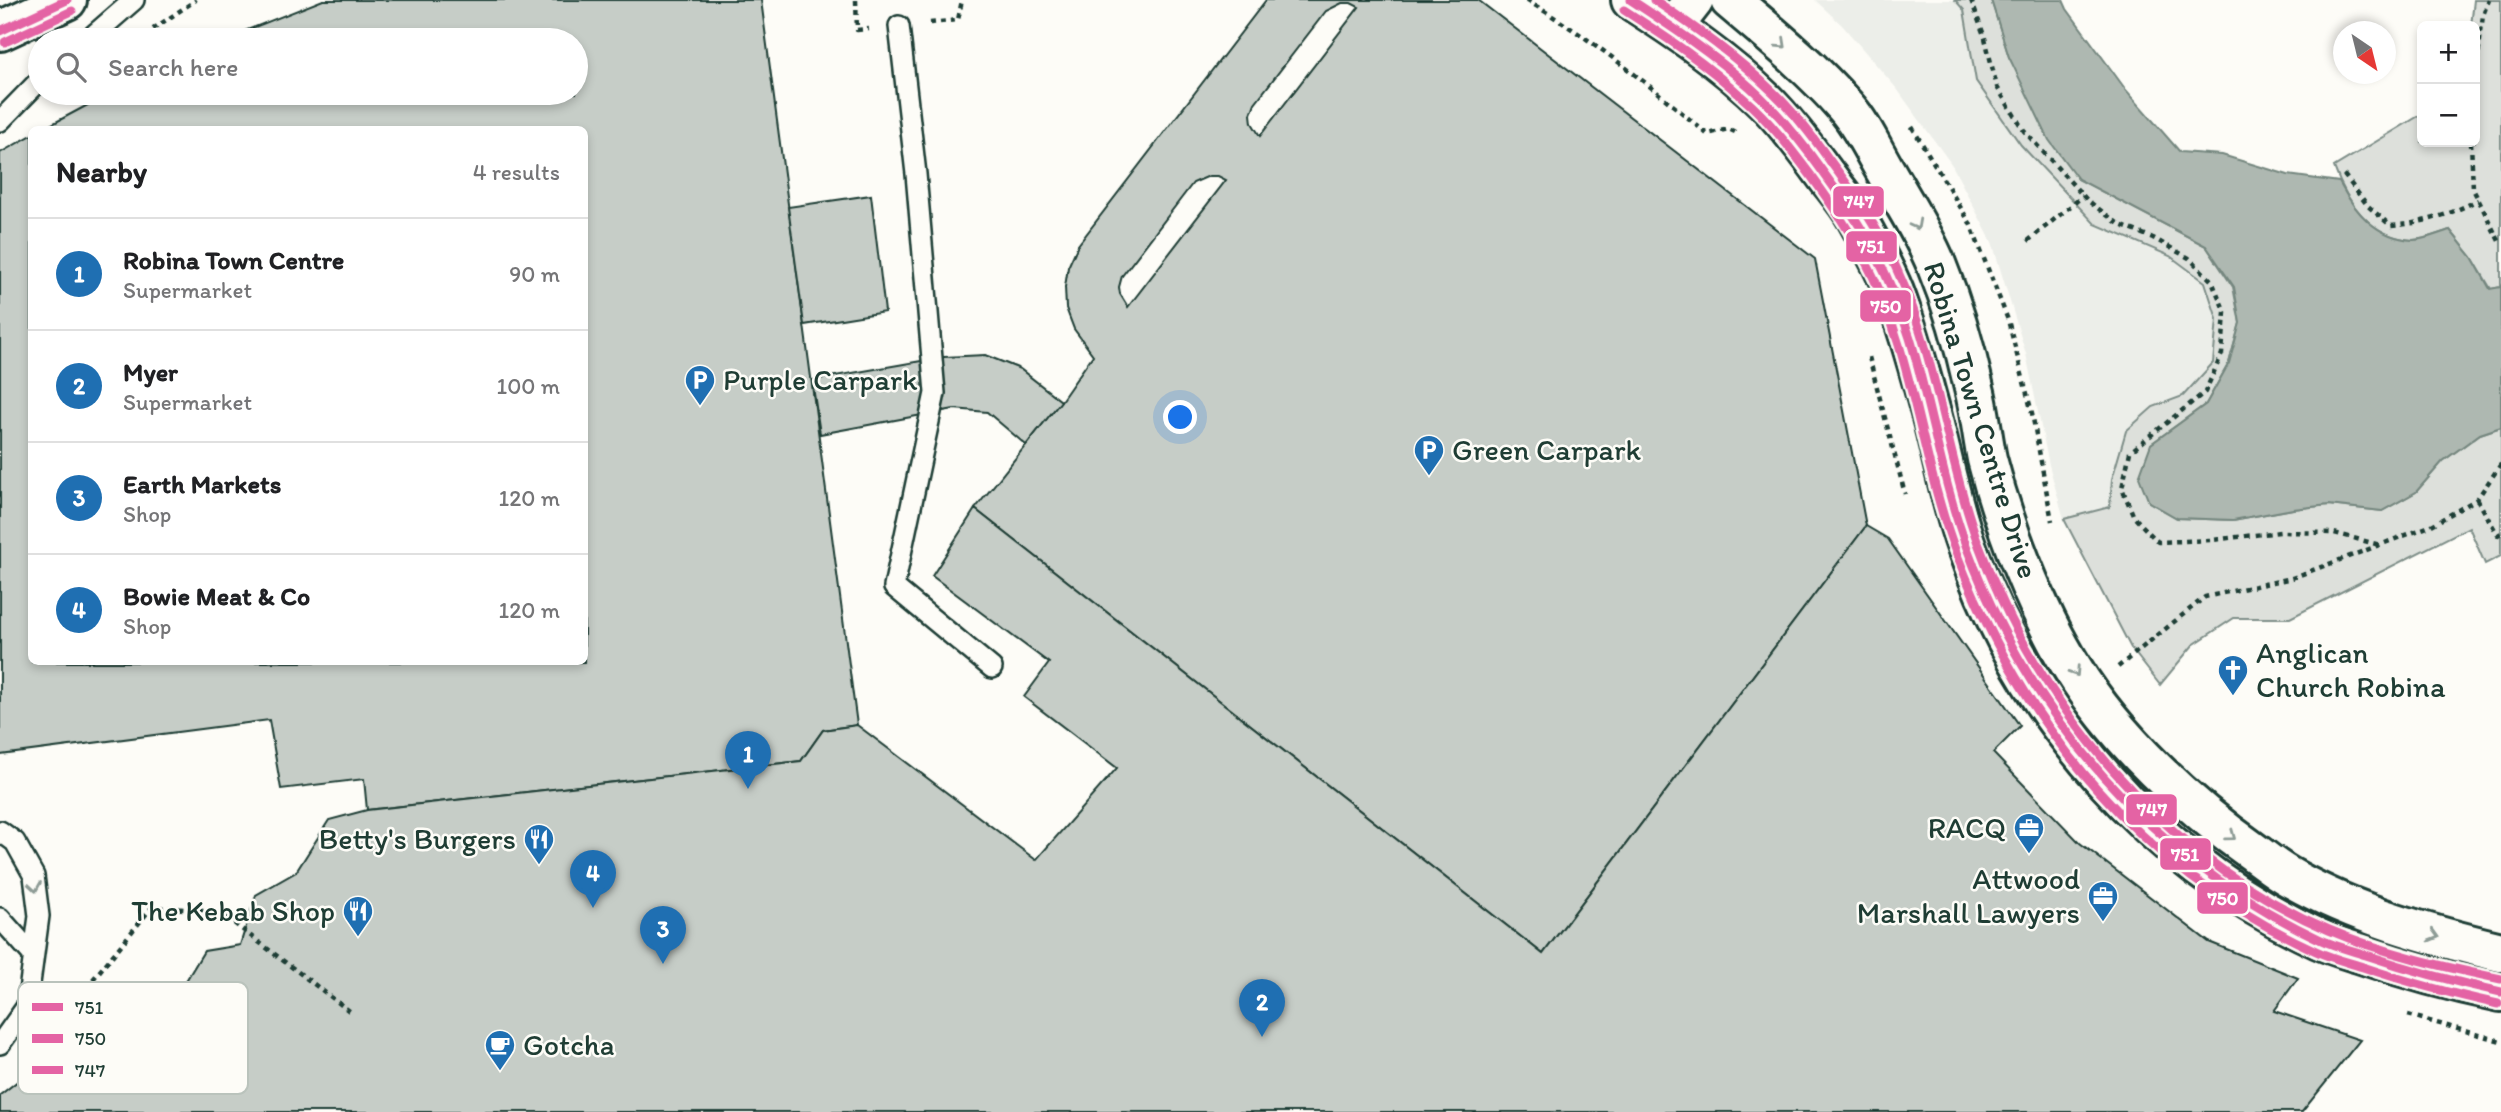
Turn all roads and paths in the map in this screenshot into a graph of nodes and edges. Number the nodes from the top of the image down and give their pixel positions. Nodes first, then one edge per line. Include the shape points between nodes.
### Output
1 (67, 0) edge
2 (134, 0) edge
3 (196, 0) edge
4 (1526, 0) edge
5 (1631, 0) edge
6 (1730, 0) edge
7 (1970, 0) edge
8 (2489, 0) edge
9 (1684, 14) edge
10 (899, 26) dead end
11 (102, 28) edge
12 (154, 28) edge
13 (0, 31) edge
14 (2480, 40) edge
15 (28, 92) edge
16 (0, 121) edge
17 (1910, 125) dead end
18 (1742, 135) dead end
19 (2471, 147) edge
20 (2344, 175) dead end
21 (2083, 196) junction
22 (2478, 200) junction
23 (2028, 241) dead end
24 (2501, 245) edge
25 (1868, 351) dead end
26 (2501, 464) edge
27 (1907, 497) dead end
28 (2477, 499) junction
29 (2053, 527) dead end
30 (2501, 533) edge
31 (2381, 545) junction
32 (2111, 658) dead end
33 (2118, 667) junction
34 (992, 668) dead end
35 (2125, 679) dead end
36 (0, 831) edge
37 (0, 918) edge
38 (2501, 952) edge
39 (33, 955) junction
40 (30, 982) edge
41 (90, 982) edge
42 (2501, 992) edge
43 (352, 1013) dead end
44 (18, 1019) edge
45 (0, 1044) edge

1 - 13 street
2 - 11 lane
3 - 12 path
4 - 18 path via 1650,85 1707,134 1729,129
5 - 9 street, Robina Town Centre Drive
6 -> 38 street, Robina Town Centre Drive via 1846,107 1911,215 1950,302 1974,387 1987,459 2012,539 2061,649 2105,714 2177,793 2291,879 2432,936
7 - 21 path via 1997,87 2024,131
8 - 14 path
9 - 42 street, Robina Town Centre Drive via 1716,58 1766,102 1809,152 1855,215 1893,291 1957,518 1985,593 2024,672 2113,790 2200,867 2320,940
10 - 34 lane via 935,393 894,587
15 - 16 lane
17 - 29 path via 1970,223 2008,320 2032,413
19 - 22 path via 2473,190
20 - 22 path via 2391,226 2451,214
21 - 23 path
21 - 31 path via 2120,225 2189,258 2212,281 2224,312 2222,354 2204,392 2130,452 2122,488 2134,517 2158,542 2280,532 2334,533
22 - 24 path
25 - 27 path
26 - 28 path
28 - 30 path via 2498,535
28 - 31 path via 2430,526
31 - 33 path via 2292,578 2205,597
32 - 33 path
33 - 35 path
36 -> 39 lane via 15,842 34,876 39,916
37 - 39 lane
39 - 40 lane
41 - 43 path via 152,907 218,911
44 - 45 lane

